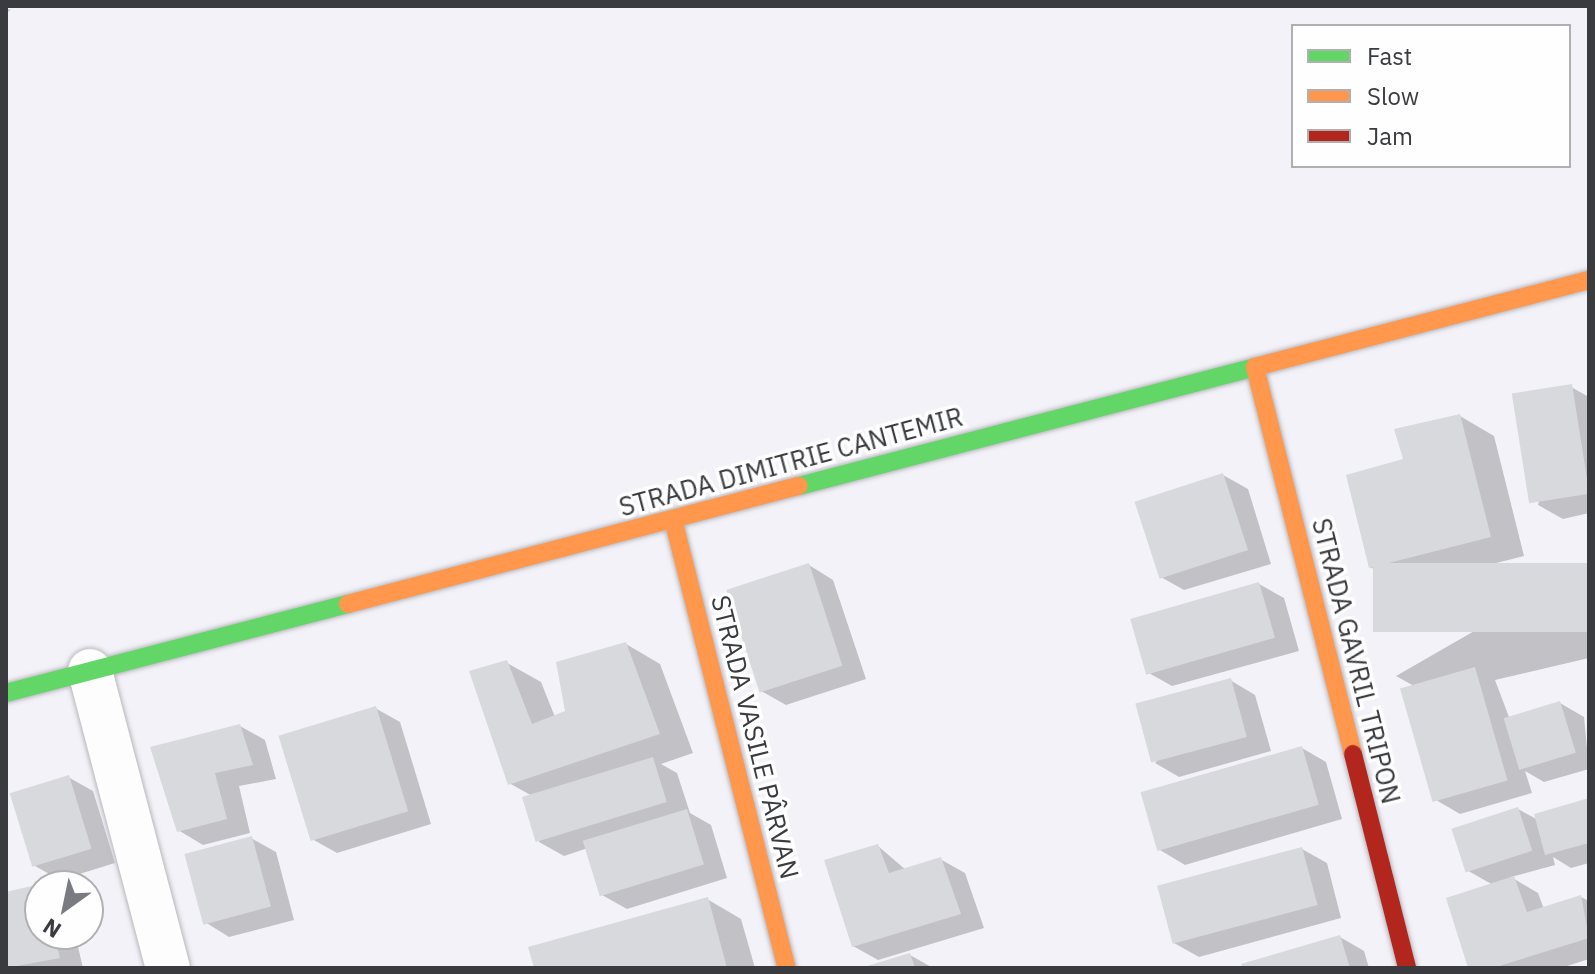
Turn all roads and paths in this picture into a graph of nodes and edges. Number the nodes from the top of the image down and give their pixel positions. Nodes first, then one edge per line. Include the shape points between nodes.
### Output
1 (1589, 280) edge
2 (1255, 367) junction
3 (673, 519) junction
4 (90, 671) junction
5 (6, 693) edge
6 (168, 968) edge
7 (787, 968) edge
8 (1407, 968) edge

1 - 2 street, STRADA DIMITRIE CANTEMIR
2 - 3 street, STRADA DIMITRIE CANTEMIR
2 - 8 street, STRADA GAVRIL TRIPON
3 - 4 street, STRADA DIMITRIE CANTEMIR
3 - 7 street, STRADA VASILE PÂRVAN
4 - 5 street, STRADA DIMITRIE CANTEMIR
4 - 6 street

